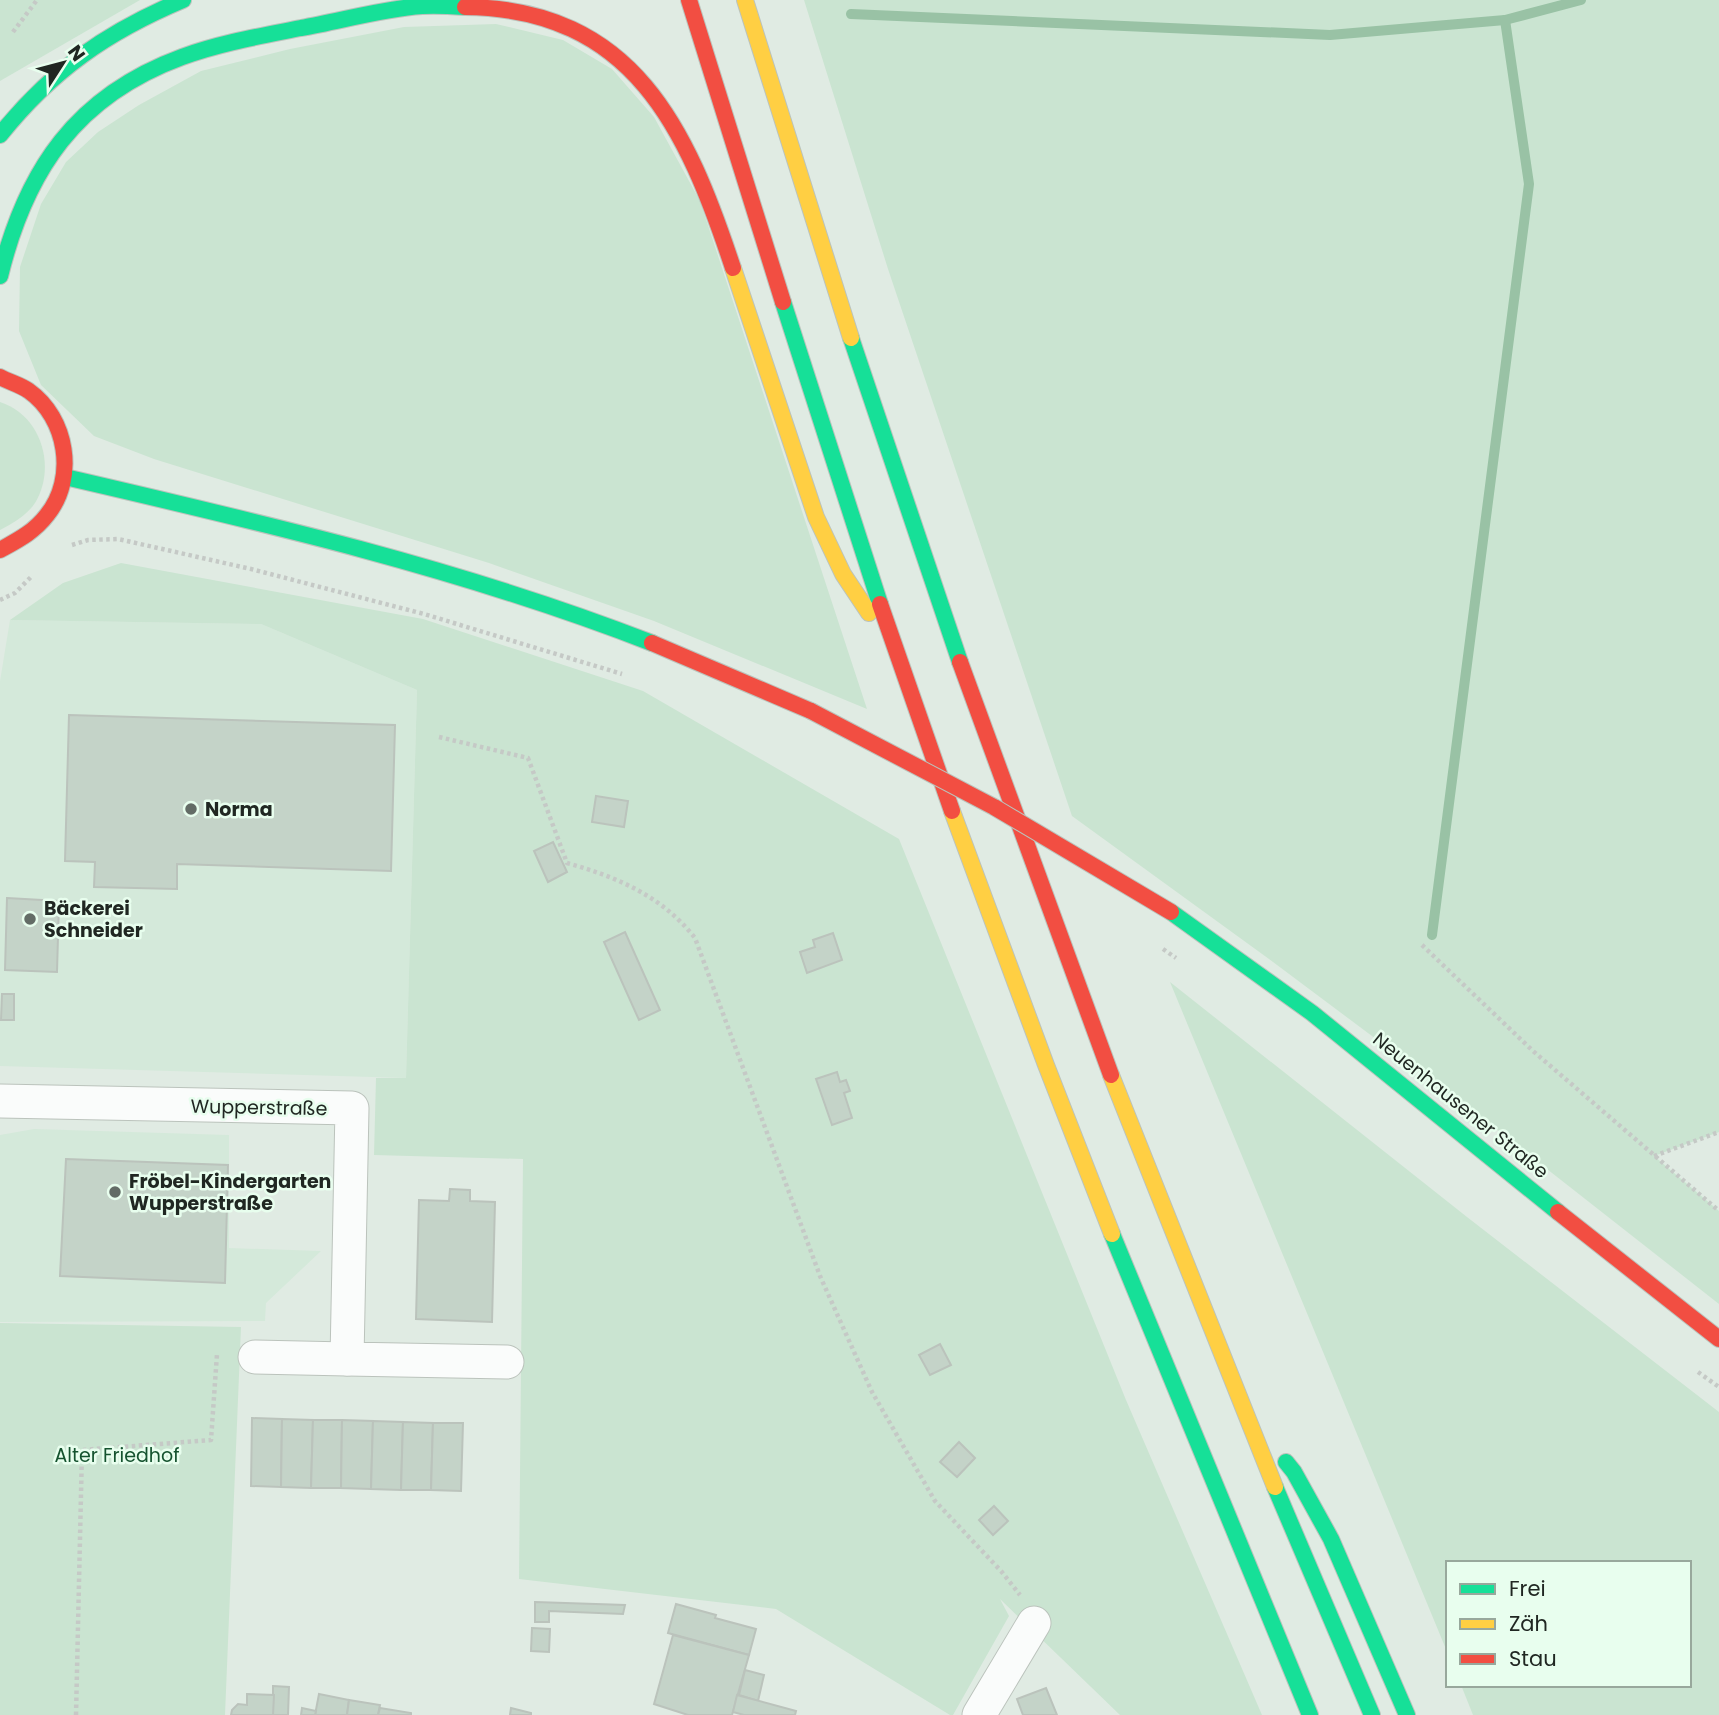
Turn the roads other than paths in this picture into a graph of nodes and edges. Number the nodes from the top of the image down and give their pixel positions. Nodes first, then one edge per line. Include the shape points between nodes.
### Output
1 (183, 0) edge
2 (689, 0) edge
3 (745, 0) edge
4 (0, 135) edge
5 (0, 276) edge
6 (0, 377) edge
7 (65, 477) junction
8 (0, 550) edge
9 (891, 638) junction
10 (0, 1101) edge
11 (1719, 1339) edge
12 (255, 1357) dead end
13 (347, 1359) junction
14 (507, 1362) dead end
15 (1245, 1414) junction
16 (1034, 1623) road end
17 (979, 1715) edge
18 (1310, 1715) edge
19 (1372, 1715) edge
20 (1407, 1715) edge

1 - 4 main road via 131,22 81,54 34,92
2 - 9 main road
3 - 15 main road via 862,374 989,747 1144,1164
5 - 9 main road via 20,205 54,148 93,108 154,69 245,40 423,6 497,7 567,26 609,49 634,71 670,115 692,153 816,517 843,574
6 - 7 main road via 33,394 52,416 65,443
7 - 8 main road via 44,523 30,536
7 - 11 main road, Neuenhausener Straße, bridge via 255,521 474,581 575,614 811,711 976,796 1171,912 1273,983
9 - 18 main road via 1013,980
10 - 13 street, Wupperstraße via 352,1108
12 - 13 street
13 - 14 street
15 - 19 main road
15 - 20 main road via 1294,1472 1331,1539
16 - 17 street

